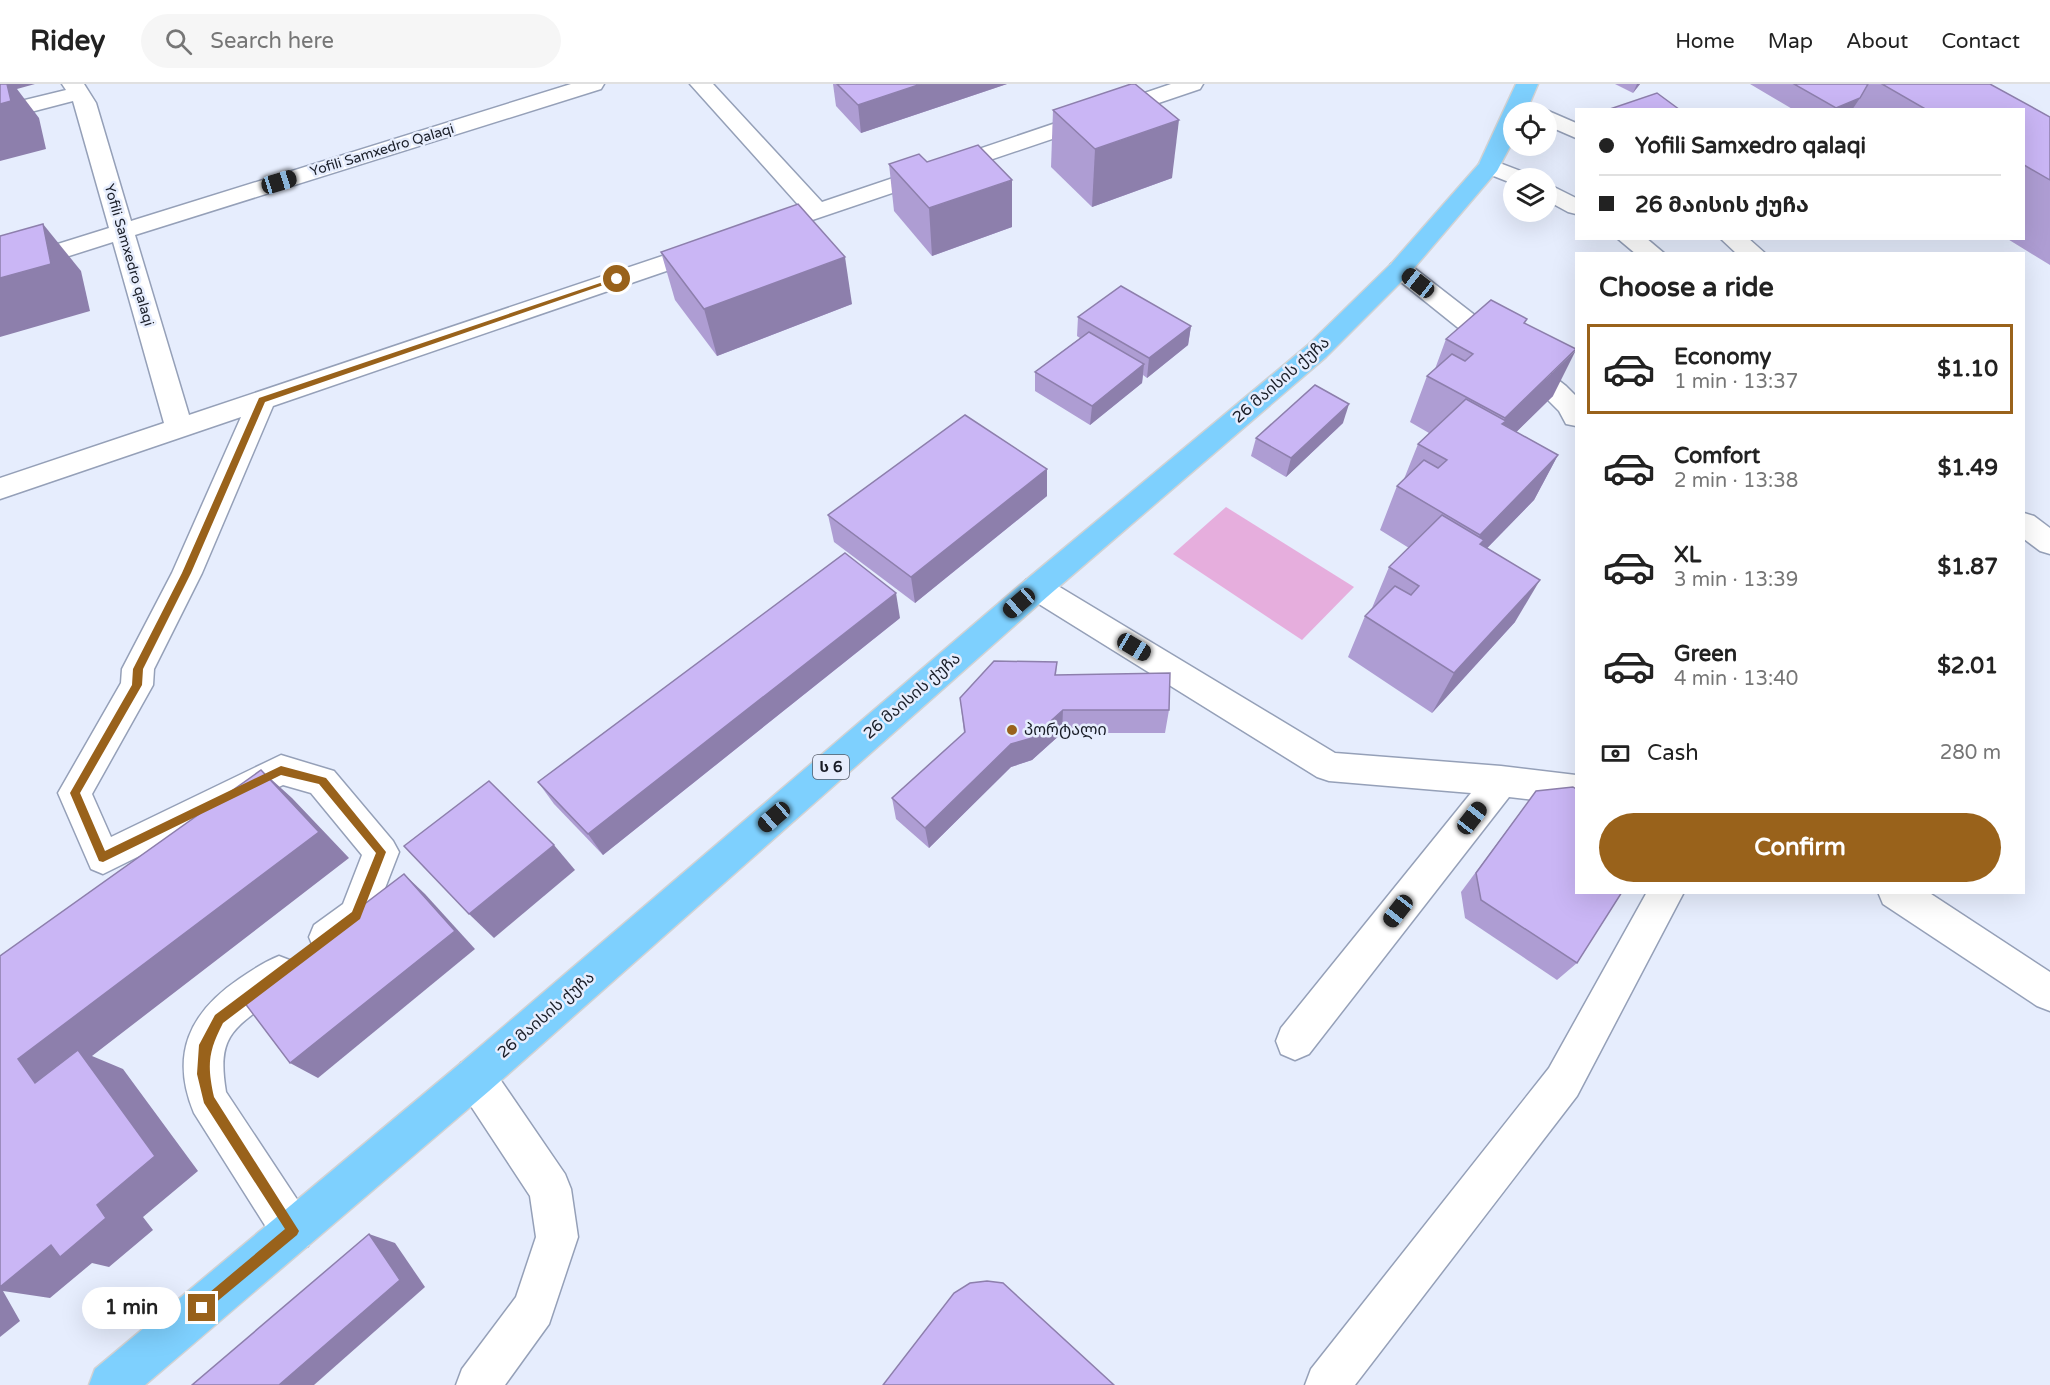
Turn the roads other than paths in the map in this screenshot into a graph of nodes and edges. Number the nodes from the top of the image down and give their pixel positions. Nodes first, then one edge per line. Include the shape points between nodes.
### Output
1 (593, 84) edge
2 (701, 84) edge
3 (1192, 84) edge
4 (76, 88) edge
5 (1519, 99) edge
6 (0, 113) edge
7 (1557, 122) edge
8 (1575, 131) edge
9 (1504, 168) edge
10 (1503, 172) edge
11 (1557, 196) edge
12 (1575, 206) edge
13 (817, 211) junction
14 (122, 231) junction
15 (1632, 240) edge
16 (1735, 240) edge
17 (1650, 252) edge
18 (1751, 252) edge
19 (1400, 269) junction
20 (0, 270) edge
21 (262, 400) junction
22 (1575, 415) edge
23 (179, 428) junction
24 (0, 489) edge
25 (2025, 525) edge
26 (2050, 543) edge
27 (1037, 588) junction
28 (1501, 781) junction
29 (1575, 790) edge
30 (1665, 894) edge
31 (1899, 894) edge
32 (2050, 993) edge
33 (1295, 1041) dead end
34 (475, 1077) junction
35 (293, 1231) junction
36 (111, 1385) edge
37 (478, 1385) edge
38 (1327, 1385) edge

1 - 14 street, Yofili Samxedro Qalaqi
2 - 13 street
3 - 13 street
4 - 6 street
4 - 14 street, Yofili Samxedro qalaqi via 84,103
5 - 9 highway, 26 მაისის ქუჩა / ს 6
7 - 8 street
10 - 19 highway, 26 მაისის ქუჩა / ს 6
11 - 12 street
13 - 21 street
14 - 20 street, Yofili Samxedro Qalaqi
14 - 23 street, Yofili Samxedro qalaqi
15 - 17 street
16 - 18 street
19 - 22 street via 1557,393
19 - 27 highway, 26 მაისის ქუჩა / ს 6 via 1317,351
21 - 23 street
21 - 35 street via 187,573 138,669 137,685 75,793 103,858 281,771 322,781 381,852 357,915 219,1019 205,1045 203,1074 208,1099
23 - 24 street
25 - 26 street
27 - 28 street via 1329,767
27 - 34 highway, 26 მაისის ქუჩა / ს 6
28 - 29 street
28 - 33 street
30 - 38 street via 1563,1082
31 - 32 street
34 - 35 highway, 26 მაისის ქუჩა / ს 6
34 - 37 street via 550,1189 557,1237 534,1309
35 - 36 highway, 26 მაისის ქუჩა / ს 6

